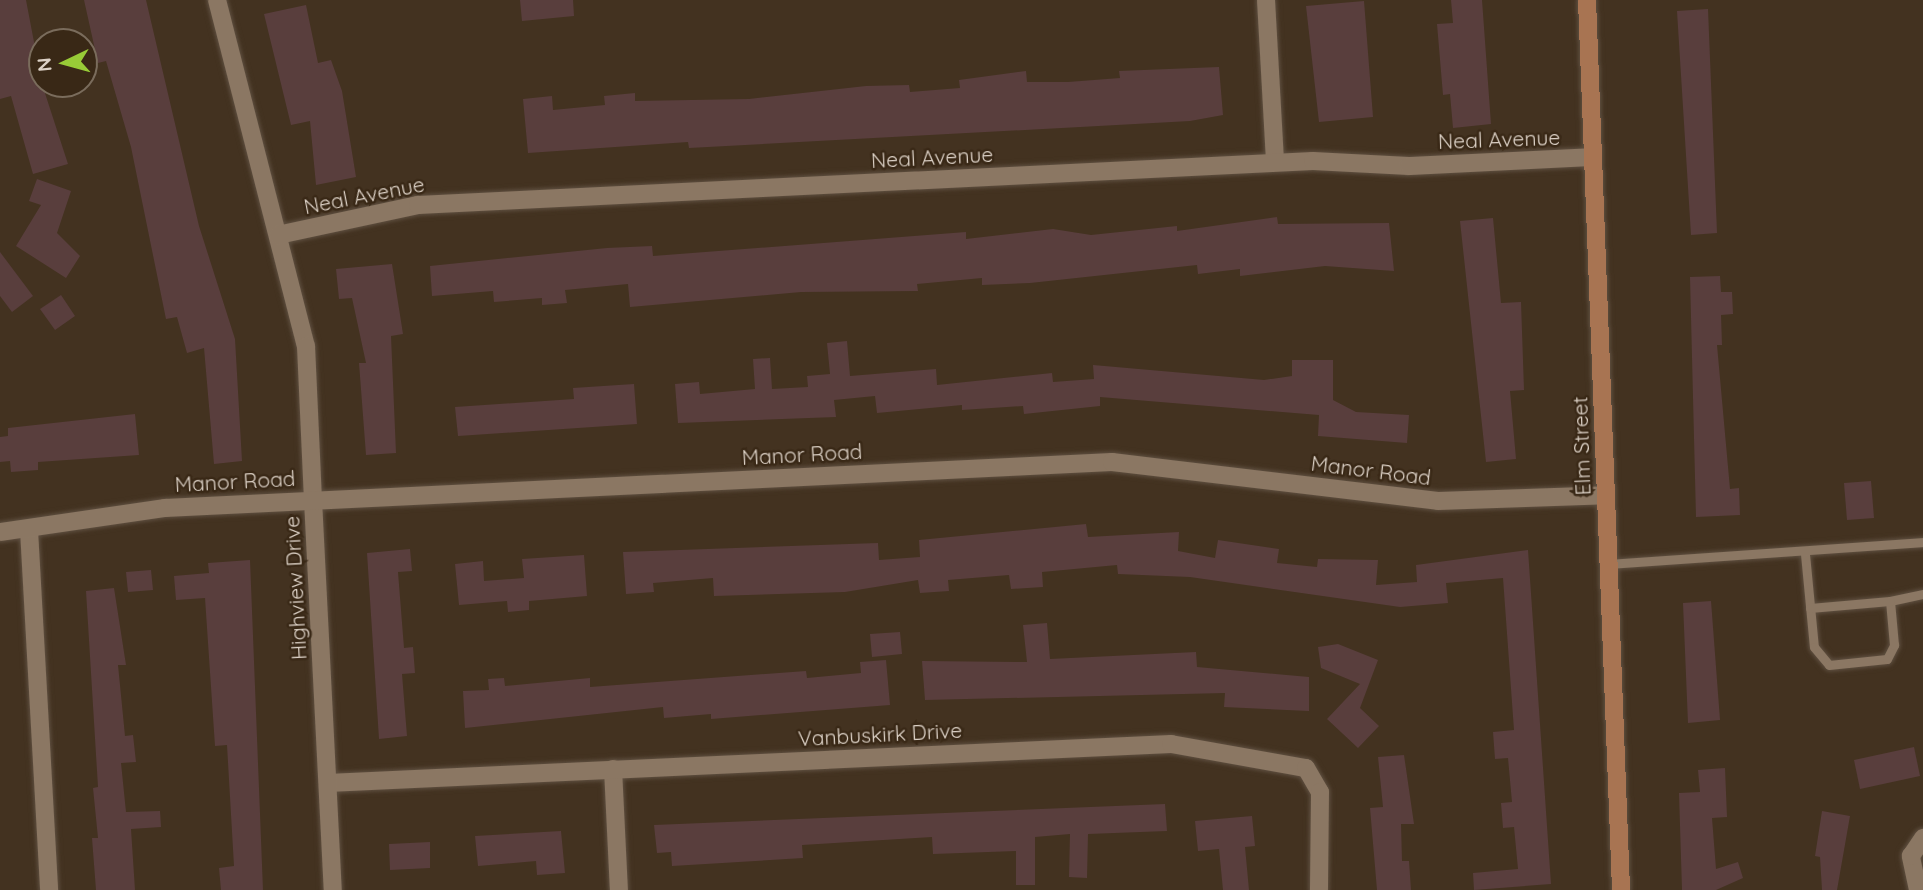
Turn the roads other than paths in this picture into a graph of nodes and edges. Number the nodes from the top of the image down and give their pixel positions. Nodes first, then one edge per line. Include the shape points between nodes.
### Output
1 (216, 0) edge
2 (1266, 0) edge
3 (1587, 0) edge
4 (1592, 158) junction
5 (1275, 162) junction
6 (278, 235) junction
7 (1606, 495) junction
8 (313, 500) junction
9 (29, 530) junction
10 (0, 532) edge
11 (1923, 541) edge
12 (1805, 554) junction
13 (1609, 564) junction
14 (1923, 594) edge
15 (1890, 601) junction
16 (1810, 608) junction
17 (613, 769) junction
18 (328, 783) junction
19 (1923, 838) edge
20 (49, 890) edge
21 (333, 890) edge
22 (619, 890) edge
23 (1319, 890) edge
24 (1620, 890) edge
25 (1918, 890) edge

1 - 6 street, Highview Drive
2 - 5 street
3 - 4 main road, Elm Street
4 - 5 street, Neal Avenue via 1409,166
4 - 7 main road, Elm Street
5 - 6 street, Neal Avenue via 418,205
6 - 8 street, Highview Drive via 306,346
7 - 8 street, Manor Road via 1438,501 1112,462
7 - 13 main road, Elm Street
8 - 9 street, Manor Road via 165,508
8 - 18 street, Highview Drive
9 - 10 street, Manor Road
9 - 20 street
11 - 12 lane
12 - 13 lane
12 - 16 lane
13 - 24 main road, Elm Street
14 - 15 lane
15 - 16 lane
15 - 16 lane via 1894,645 1881,663 1821,662
17 - 18 street, Vanbuskirk Drive
17 - 22 street
17 - 23 street, Vanbuskirk Drive via 1171,744 1293,762 1315,777 1320,792
18 - 21 street, Highview Drive
19 - 25 street via 1910,856

